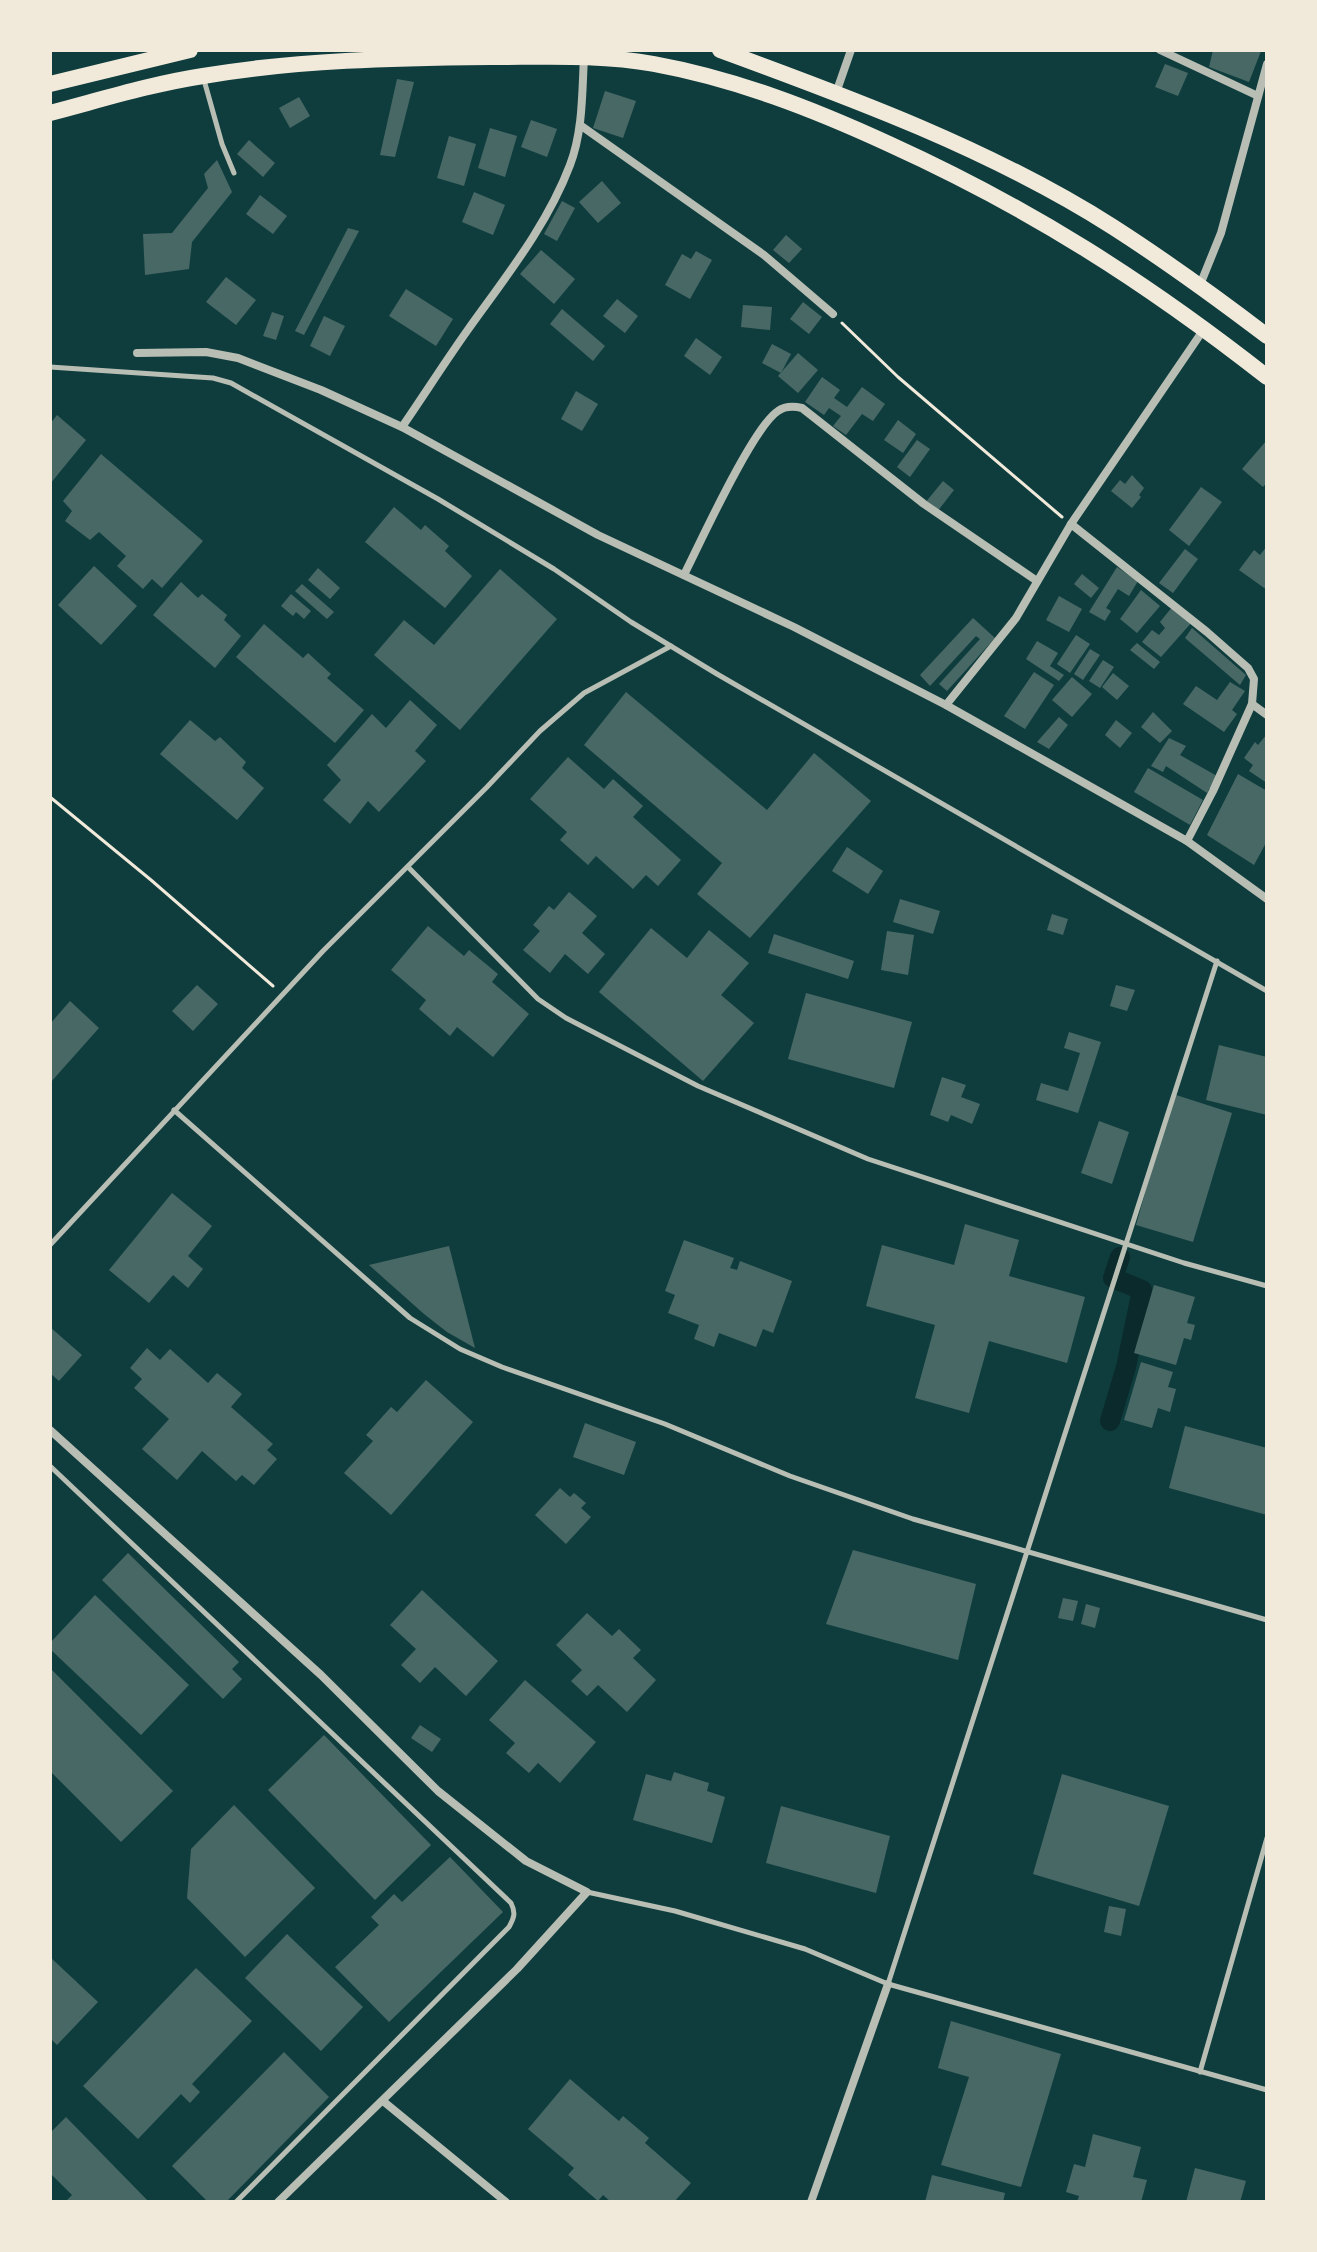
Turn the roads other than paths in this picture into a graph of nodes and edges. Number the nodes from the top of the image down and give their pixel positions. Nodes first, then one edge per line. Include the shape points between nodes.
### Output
1 (190, 50) edge
2 (720, 50) edge
3 (851, 50) edge
4 (1160, 50) edge
5 (585, 56) junction
6 (135, 64) junction
7 (1267, 64) edge
8 (203, 76) junction
9 (50, 84) edge
10 (141, 88) junction
11 (836, 93) junction
12 (1258, 96) junction
13 (50, 113) edge
14 (580, 125) junction
15 (234, 173) dead end
16 (1200, 285) junction
17 (833, 314) road end
18 (1205, 328) junction
19 (1267, 336) edge
20 (137, 353) dead end
21 (50, 367) edge
22 (1267, 377) edge
23 (402, 427) junction
24 (1071, 524) junction
25 (684, 575) junction
26 (1037, 581) junction
27 (672, 646) junction
28 (1252, 704) junction
29 (946, 705) junction
30 (1267, 715) edge
31 (1187, 841) junction
32 (408, 867) junction
33 (1267, 899) edge
34 (1217, 961) junction
35 (1267, 991) edge
36 (174, 1110) junction
37 (1125, 1242) junction
38 (50, 1245) edge
39 (1267, 1286) edge
40 (50, 1430) edge
41 (50, 1466) edge
42 (1028, 1551) junction
43 (1267, 1620) edge
44 (1267, 1838) edge
45 (587, 1892) junction
46 (888, 1984) junction
47 (1200, 2072) junction
48 (1267, 2090) edge
49 (383, 2101) junction
50 (236, 2202) edge
51 (278, 2202) edge
52 (506, 2202) edge
53 (811, 2202) edge

1 - 6 highway
2 - 11 highway
3 - 11 street
4 - 12 street
5 - 8 highway via 309,64
5 - 14 street
5 - 18 highway via 711,76 842,122 1056,228
6 - 9 highway
6 - 10 highway
7 - 12 street
8 - 10 highway
8 - 15 lane
10 - 13 highway
11 - 16 highway via 1049,190
12 - 16 street via 1221,233
14 - 17 street via 764,255
14 - 23 street via 569,166 519,259
16 - 19 highway
18 - 22 highway
18 - 24 street
20 - 23 street via 206,352 238,358
21 - 27 lane via 231,383 438,499
23 - 25 street via 598,535
24 - 26 street
24 - 28 street via 1248,668 1254,679
25 - 26 street via 761,429 780,409 791,406 802,408 924,504
25 - 29 street
26 - 29 street via 1016,618
27 - 32 lane via 584,693
27 - 34 lane
28 - 30 street
28 - 31 street
29 - 31 street
31 - 33 street
32 - 36 lane
32 - 37 lane via 503,966 566,1018 698,1086 868,1159
34 - 35 lane
34 - 37 lane
36 - 38 lane
36 - 42 lane via 410,1318 460,1349 864,1502
37 - 39 lane
37 - 42 lane
40 - 45 street via 321,1675 438,1791 526,1861
41 - 50 lane via 514,1909 509,1927
42 - 43 lane
42 - 46 lane
44 - 47 lane
45 - 46 lane via 805,1949
45 - 49 street
46 - 47 lane
46 - 53 street
47 - 48 lane
49 - 51 street
49 - 52 street

